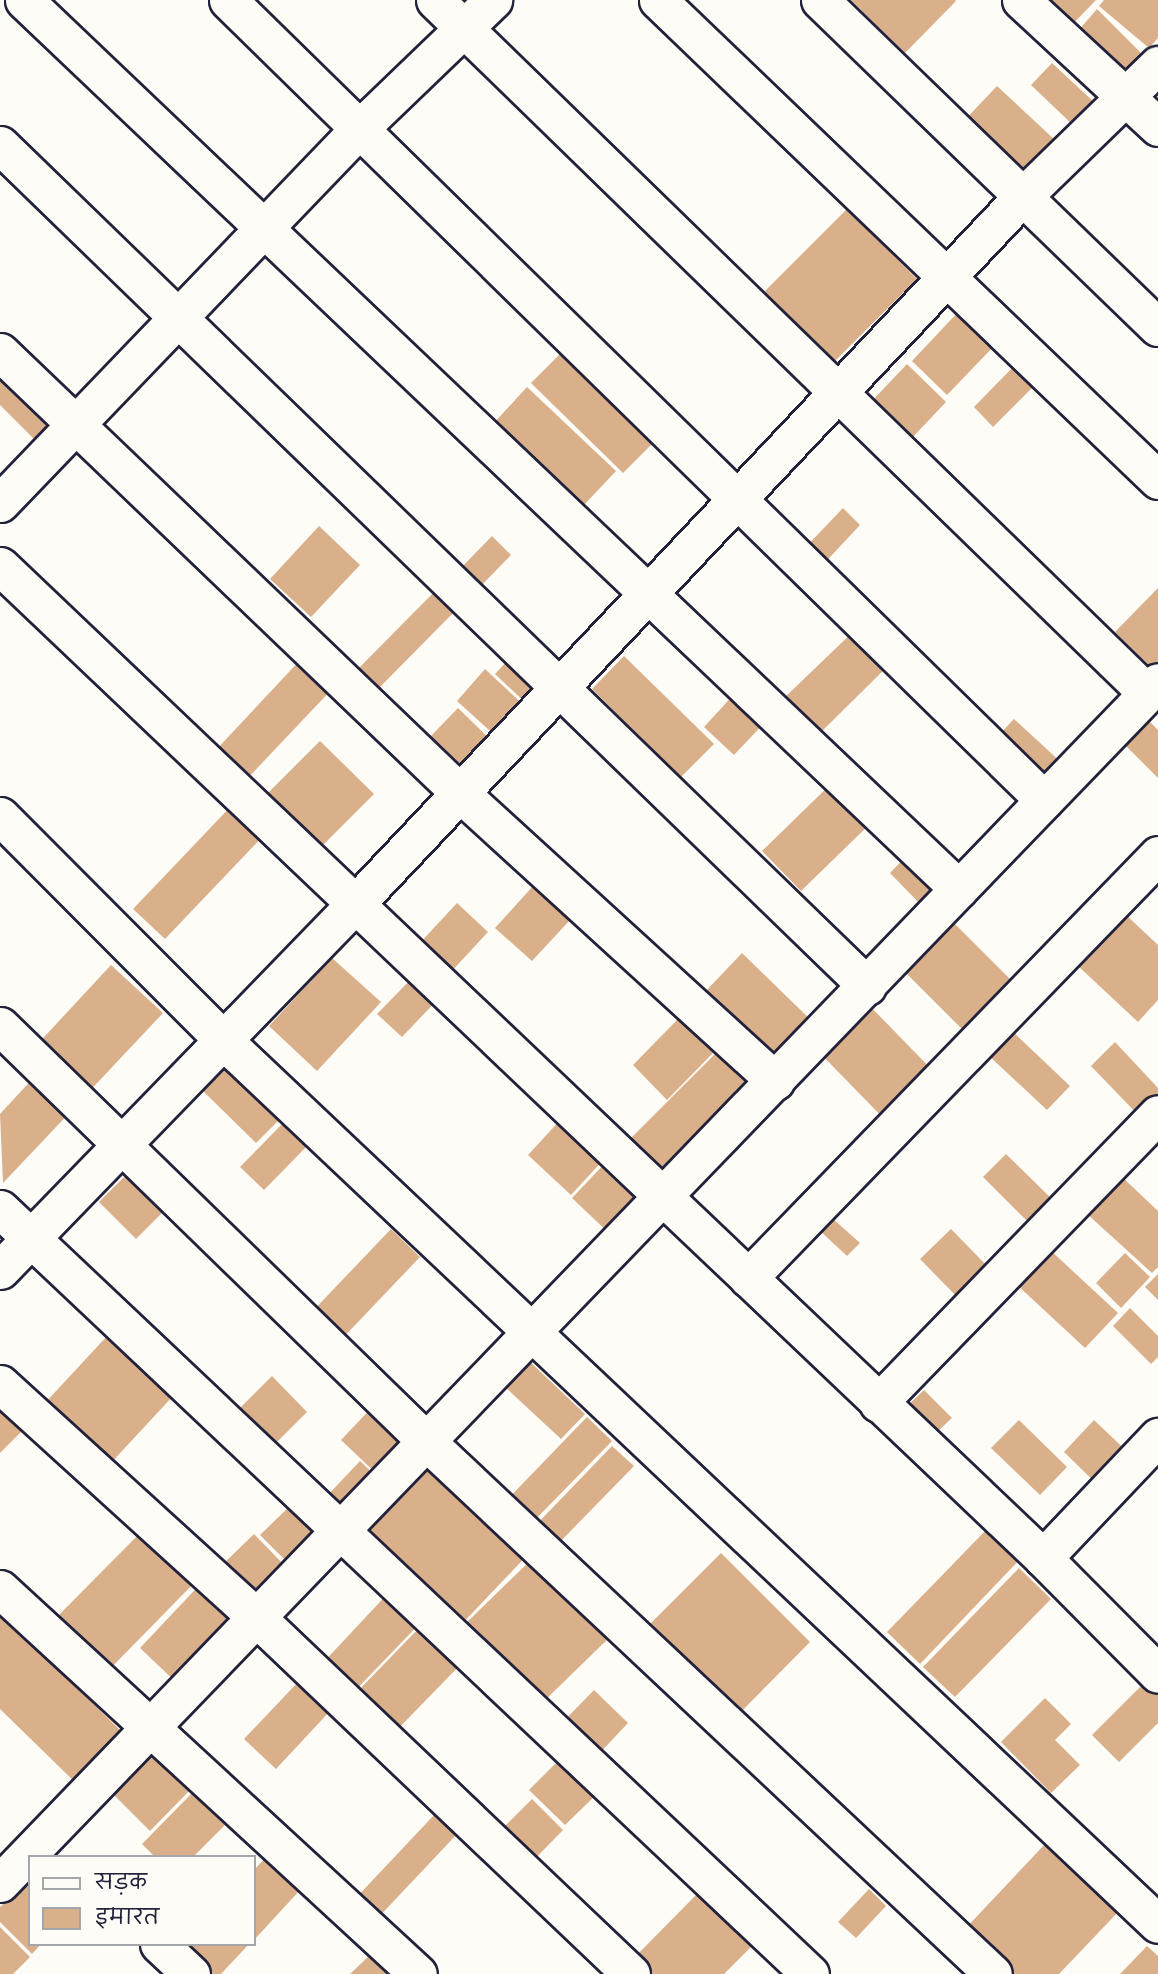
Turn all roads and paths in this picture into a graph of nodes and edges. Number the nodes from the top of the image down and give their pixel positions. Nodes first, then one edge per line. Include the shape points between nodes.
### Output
1 (24, 0) edge
2 (228, 0) edge
3 (435, 0) edge
4 (493, 0) edge
5 (658, 0) edge
6 (820, 0) edge
7 (1021, 0) edge
8 (464, 28) junction
9 (1158, 65) edge
10 (1126, 95) junction
11 (1158, 127) edge
12 (359, 128) junction
13 (0, 145) edge
14 (1021, 198) junction
15 (263, 228) junction
16 (946, 277) junction
17 (178, 316) junction
18 (1158, 327) edge
19 (0, 352) edge
20 (838, 392) junction
21 (75, 425) junction
22 (1158, 480) edge
23 (735, 501) junction
24 (0, 503) edge
25 (0, 566) edge
26 (648, 593) junction
27 (559, 688) junction
28 (1153, 688) edge
29 (460, 793) junction
30 (1044, 800) junction
31 (0, 816) edge
32 (1158, 855) edge
33 (959, 890) junction
34 (356, 903) junction
35 (867, 986) junction
36 (0, 1026) edge
37 (224, 1041) junction
38 (775, 1081) junction
39 (1158, 1114) edge
40 (120, 1142) junction
41 (663, 1197) junction
42 (0, 1209) edge
43 (29, 1238) junction
44 (0, 1270) edge
45 (748, 1278) junction
46 (532, 1335) junction
47 (0, 1384) edge
48 (878, 1403) junction
49 (1158, 1437) edge
50 (428, 1443) junction
51 (341, 1533) junction
52 (1043, 1558) junction
53 (0, 1589) edge
54 (258, 1619) junction
55 (1158, 1674) edge
56 (152, 1730) junction
57 (56, 1847) edge
58 (28, 1865) edge
59 (0, 1883) edge
60 (1158, 1924) edge
61 (161, 1946) edge
62 (191, 1974) edge
63 (418, 1974) edge
64 (631, 1974) edge
65 (810, 1974) edge
66 (993, 1974) edge

1 - 15 street
2 - 12 street
3 - 8 street
4 - 8 street
5 - 16 street
6 - 14 street
7 - 10 street
8 - 12 street
8 - 20 street
9 - 10 street
10 - 11 street
10 - 14 street
12 - 15 street
12 - 23 street
13 - 17 street
14 - 16 street
14 - 18 street
15 - 17 street
15 - 26 street
16 - 20 street
16 - 22 street
17 - 21 street
17 - 27 street
19 - 21 street
20 - 23 street
20 - 28 street
21 - 24 street
21 - 29 street
23 - 26 street
23 - 30 street
25 - 34 street
26 - 27 street
26 - 33 street
27 - 29 street
27 - 35 street
28 - 30 street
29 - 34 street
29 - 38 street
30 - 33 street
31 - 37 street
32 - 45 street
33 - 35 street
34 - 37 street
34 - 41 street
35 - 38 street
36 - 40 street
37 - 40 street
37 - 46 street
38 - 41 street
39 - 48 street
40 - 43 street
40 - 50 street
41 - 45 street
41 - 46 street
42 - 43 street
43 - 44 street
43 - 51 street
45 - 48 street
46 - 50 street
46 - 60 street
47 - 54 street
48 - 52 street
49 - 52 street
50 - 51 street
50 - 66 street
51 - 54 street
51 - 65 street
52 - 55 street
53 - 56 street
54 - 56 street
54 - 64 street
56 - 57 street
56 - 63 street
58 - 59 street
61 - 62 street

